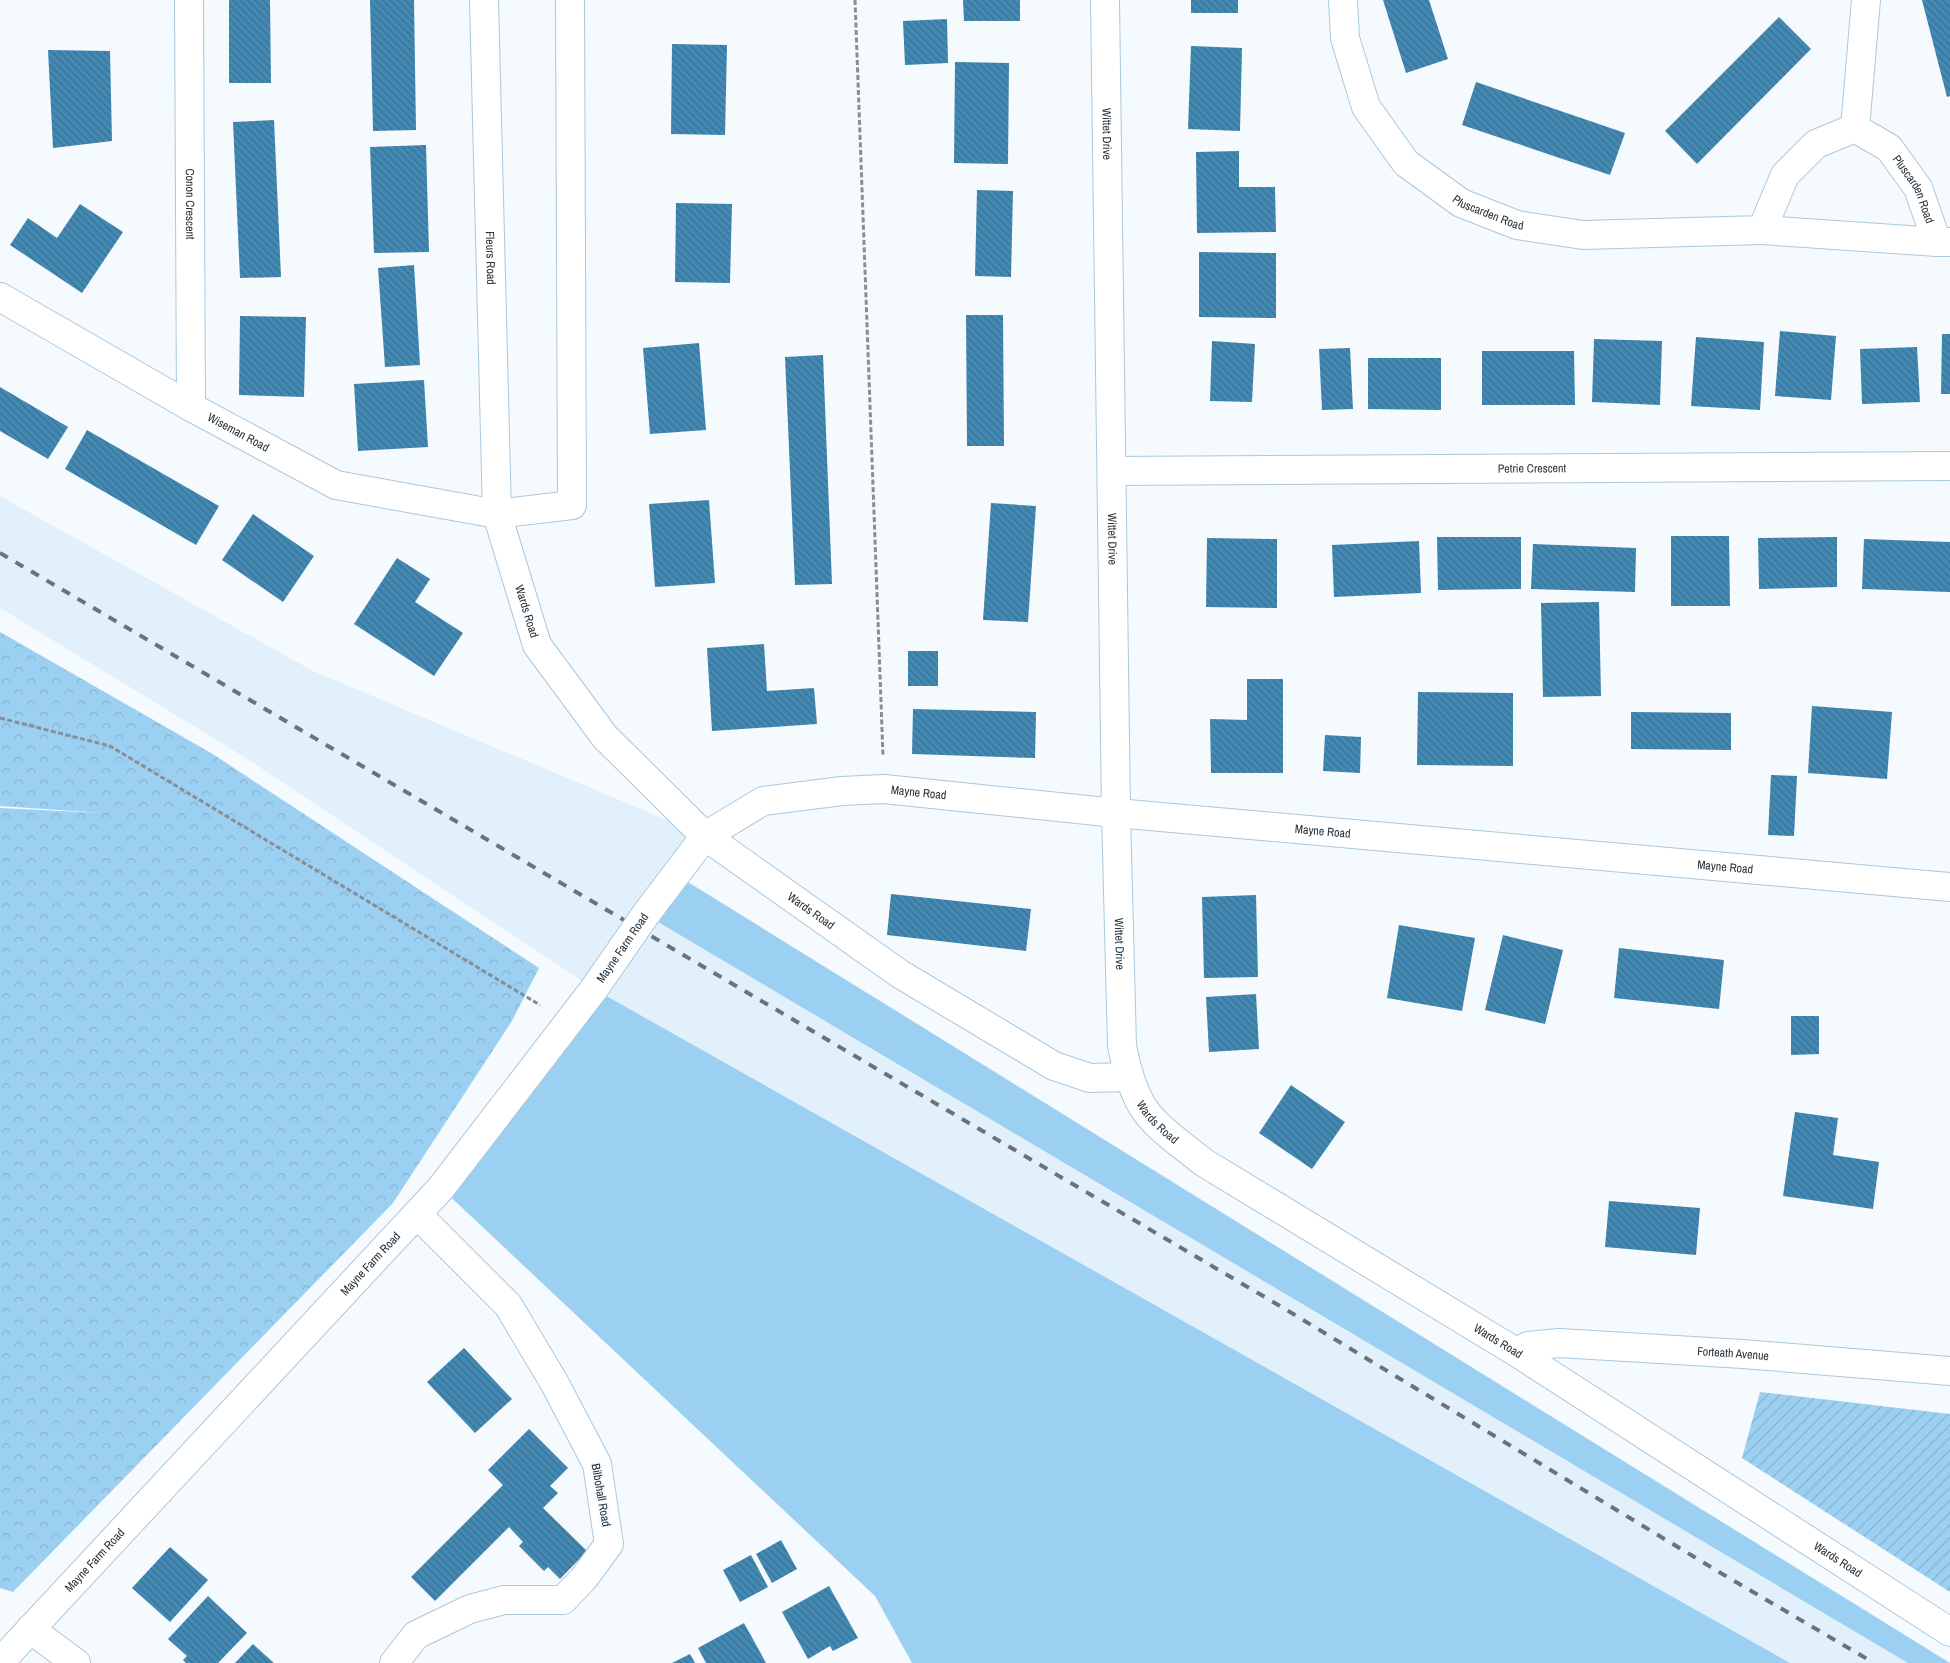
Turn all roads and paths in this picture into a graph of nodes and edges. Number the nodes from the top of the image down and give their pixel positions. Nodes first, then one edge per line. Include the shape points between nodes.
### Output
1 (189, 0) edge
2 (484, 0) edge
3 (570, 0) edge
4 (855, 0) edge
5 (1105, 0) edge
6 (1343, 0) edge
7 (1866, 0) edge
8 (1855, 128) junction
9 (1762, 230) junction
10 (1944, 242) edge
11 (0, 297) edge
12 (191, 407) junction
13 (1950, 466) edge
14 (1113, 470) junction
15 (497, 514) junction
16 (0, 718) edge
17 (884, 789) junction
18 (1116, 813) junction
19 (705, 836) junction
20 (1950, 888) edge
21 (569, 1022) junction
22 (1129, 1077) junction
23 (417, 1214) junction
24 (1516, 1352) junction
25 (1950, 1371) edge
26 (30, 1629) junction
27 (1950, 1632) edge
28 (0, 1662) edge
29 (76, 1663) edge
30 (394, 1663) edge

1 - 12 street, Conon Crescent
2 - 15 street, Fleurs Road
3 - 15 street, Wiseman Road via 572,505
4 - 17 path
5 - 14 street, Wittet Drive
6 - 9 street, Pluscarden Road via 1345,38 1366,107 1406,163 1461,203 1517,225 1583,235
7 - 8 street
8 - 9 street via 1816,144 1785,175
8 - 10 street, Pluscarden Road via 1889,148 1918,188
9 - 10 street, Pluscarden Road
11 - 12 street, Wiseman Road
12 - 15 street, Wiseman Road via 336,485
13 - 14 street, Petrie Crescent
14 - 18 street, Wittet Drive
15 - 19 street, Wards Road via 537,644 605,737
16 - 21 path via 110,746
17 - 18 street, Mayne Road
17 - 19 street, Mayne Road via 842,790 763,801
18 - 20 street, Mayne Road
18 - 22 street, Wittet Drive via 1122,1046
19 - 21 street, Mayne Farm Road, bridge
19 - 22 street, Wards Road via 900,974 1054,1066 1090,1078
21 - 23 street, Mayne Farm Road via 441,1188
22 - 24 street, Wards Road via 1142,1106 1166,1132 1204,1162
23 - 26 street, Mayne Farm Road
23 - 30 street, Bilbohall Road via 508,1305 555,1384 597,1464 609,1544 563,1600 504,1600 470,1609 416,1635
24 - 25 street, Forteath Avenue via 1528,1346 1558,1344 1743,1354
24 - 27 street, Wards Road
26 - 28 street, Mayne Farm Road
26 - 29 street

